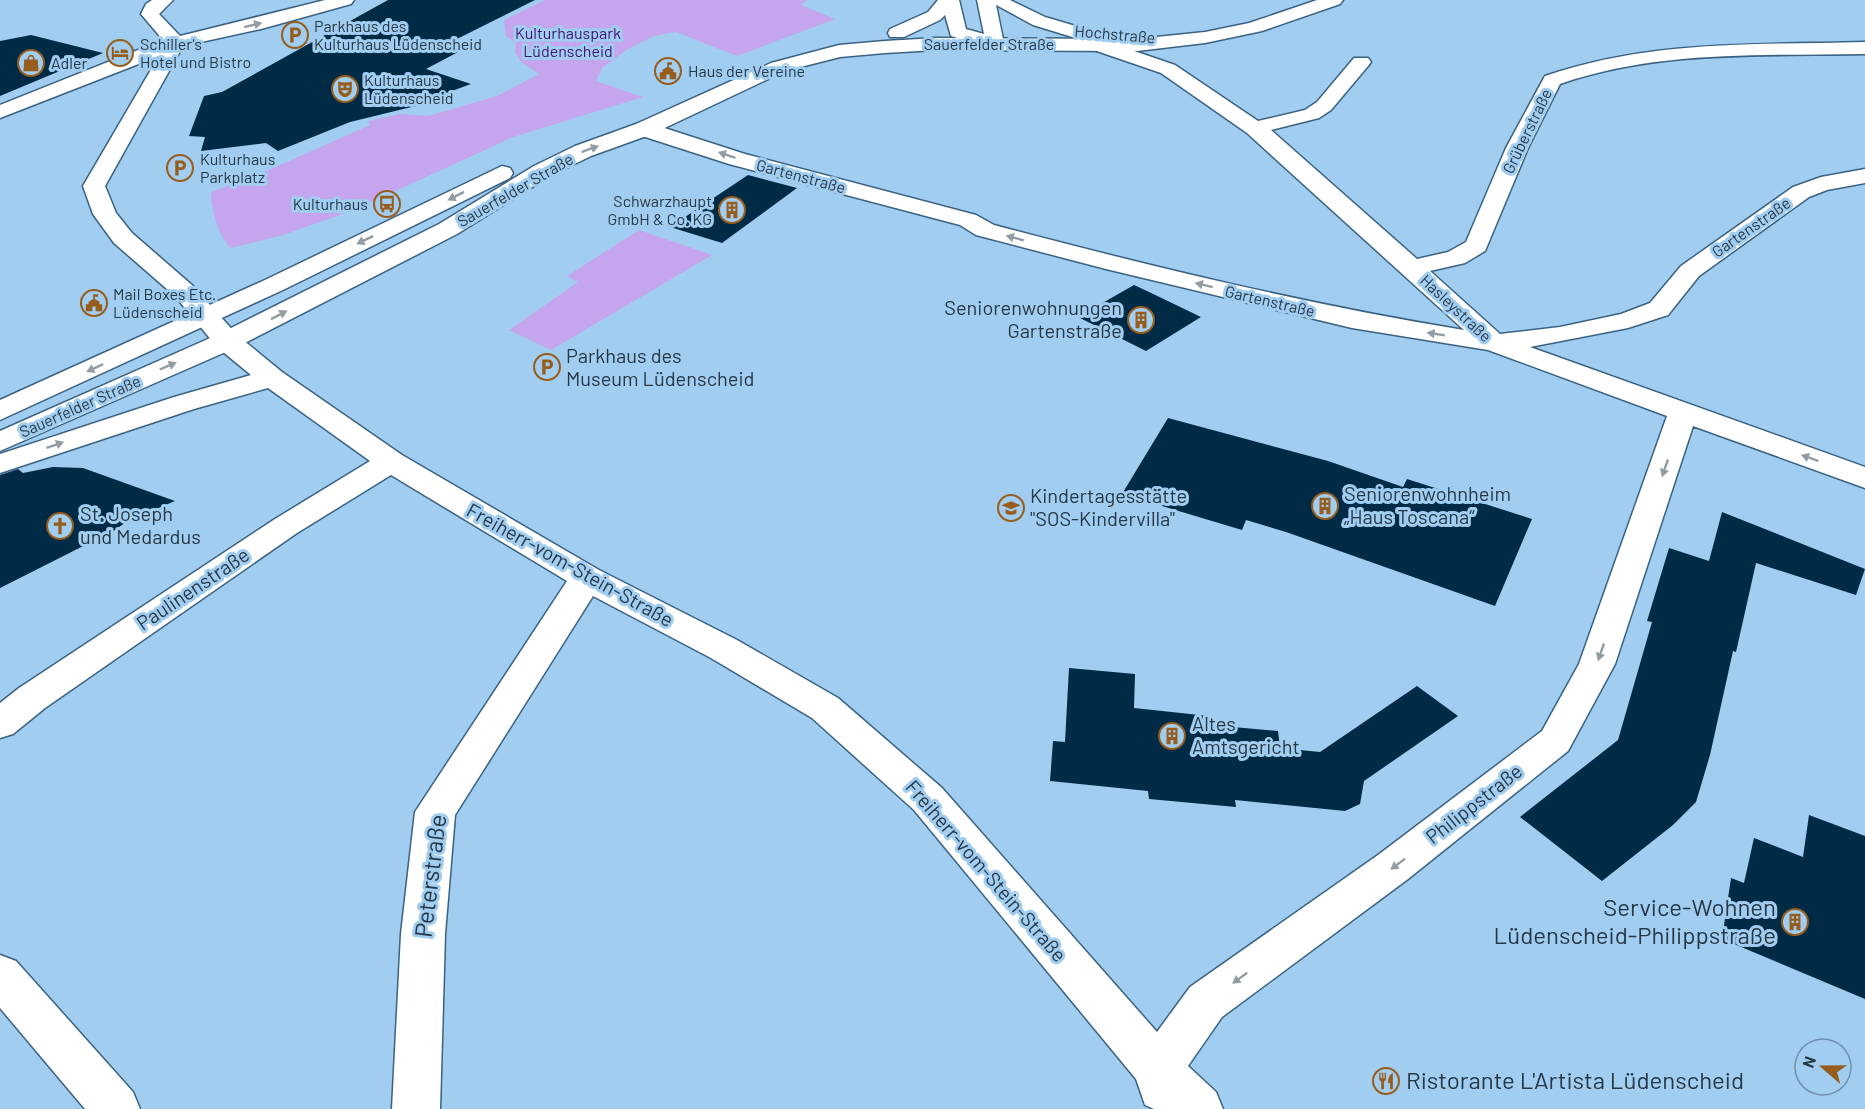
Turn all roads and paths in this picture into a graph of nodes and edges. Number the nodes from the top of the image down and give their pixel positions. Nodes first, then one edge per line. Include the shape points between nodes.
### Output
1 (164, 0) edge
2 (345, 0) edge
3 (949, 0) edge
4 (986, 0) edge
5 (996, 0) edge
6 (1334, 0) edge
7 (958, 32) junction
8 (897, 33) junction
9 (993, 38) junction
10 (1089, 39) junction
11 (1169, 39) junction
12 (176, 42) junction
13 (1865, 48) edge
14 (1361, 62) dead end
15 (1168, 69) junction
16 (0, 111) edge
17 (1255, 128) junction
18 (644, 129) junction
19 (1865, 176) edge
20 (1412, 268) junction
21 (205, 317) junction
22 (226, 341) junction
23 (1494, 344) junction
24 (272, 378) junction
25 (0, 411) edge
26 (1683, 412) junction
27 (0, 442) edge
28 (391, 462) junction
29 (0, 464) edge
30 (1865, 478) edge
31 (587, 578) junction
32 (0, 724) edge
33 (0, 975) edge
34 (1162, 1089) edge
35 (116, 1109) edge
36 (416, 1109) edge
37 (1199, 1109) edge

1 - 12 street via 150,14
12 -> 2 street
3 - 7 street
3 - 8 street via 934,16
4 - 9 street
5 - 10 street, Hochstraße
6 - 11 street, Hochstraße via 1252,29
7 - 8 street, Sauerfelder Straße
7 - 9 street
8 -> 21 street, Sauerfelder Straße via 827,40 785,51 551,145 418,215
9 - 10 street, Sauerfelder Straße
9 - 18 street, Sauerfelder Straße via 839,51 778,68
10 - 11 street, Hochstraße via 1137,45
10 - 15 street, Hasleystraße
11 - 15 street via 1161,54
12 - 16 street
12 - 21 street, Freiherr-vom-Stein-Straße via 94,186 105,214 123,238 184,291
13 - 20 street, Grüberstraße via 1654,53 1552,80 1517,148 1476,246 1456,258
14 - 17 street via 1324,106 1312,114
15 - 17 street, Hasleystraße
17 - 20 street, Hasleystraße
22 -> 18 street, Sauerfelder Straße via 448,229 542,171
23 -> 18 street, Gartenstraße via 1352,320 1106,262 985,230 968,220 737,159
19 - 23 street, Gartenstraße via 1801,192 1690,271 1659,309 1560,335
20 - 23 street, Hasleystraße
21 - 22 street, Freiherr-vom-Stein-Straße
21 -> 25 street, Sauerfelder Straße
22 - 24 street, Freiherr-vom-Stein-Straße
27 -> 22 street, Sauerfelder Straße
23 - 26 street, Hasleystraße
24 - 28 street, Freiherr-vom-Stein-Straße
29 -> 24 street
30 -> 26 street, Hasleystraße
26 -> 34 street, Philippstraße via 1597,664 1556,741 1393,867 1206,1002
28 - 31 street, Freiherr-vom-Stein-Straße
28 - 32 street, Paulinenstraße via 286,526 32,698
31 - 34 street, Freiherr-vom-Stein-Straße via 724,649 833,715 928,799
31 - 36 street, Peterstraße via 435,812 423,934
33 - 35 street
34 - 37 street, Freiherr-vom-Stein-Straße

